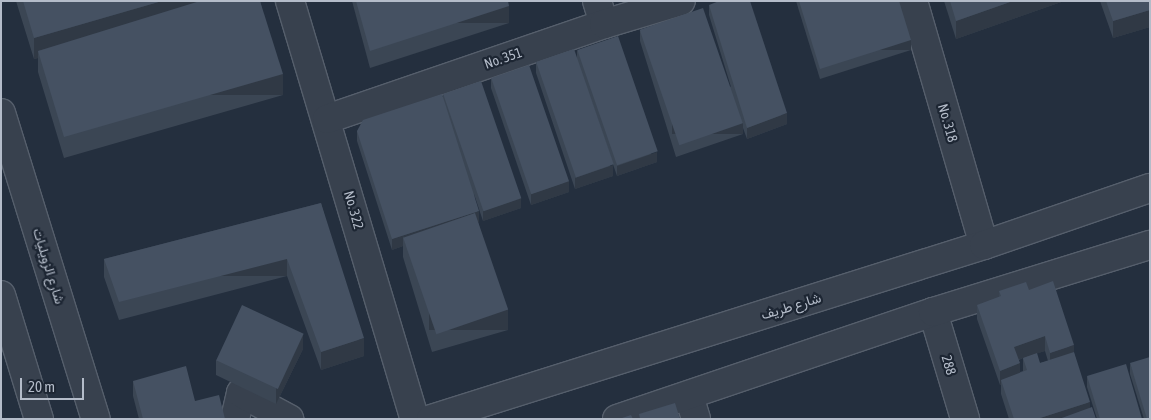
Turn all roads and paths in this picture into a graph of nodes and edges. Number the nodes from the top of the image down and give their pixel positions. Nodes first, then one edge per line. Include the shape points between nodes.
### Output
1 (290, 1) edge
2 (681, 1) edge
3 (912, 1) edge
4 (601, 12) edge
5 (1, 113) edge
6 (327, 119) junction
7 (1150, 188) edge
8 (984, 245) junction
9 (1150, 246) edge
10 (1, 295) edge
11 (933, 312) junction
12 (693, 408) edge
13 (39, 419) edge
14 (96, 419) edge
15 (235, 419) edge
16 (289, 419) edge
17 (415, 419) edge
18 (431, 419) edge
19 (617, 419) edge
20 (965, 419) edge

1 - 6 street, No. 322
2 - 4 street, No. 351
3 - 8 street, No. 318
4 - 6 street, No. 351
5 - 14 street, شارع الزويليات
6 - 17 street, No. 322
7 - 8 street, شارع طريف
8 - 18 street, شارع طريف
9 - 11 street
10 - 13 street
11 - 12 street
11 - 20 street, 288
12 - 19 street
15 - 16 street via 241,394

